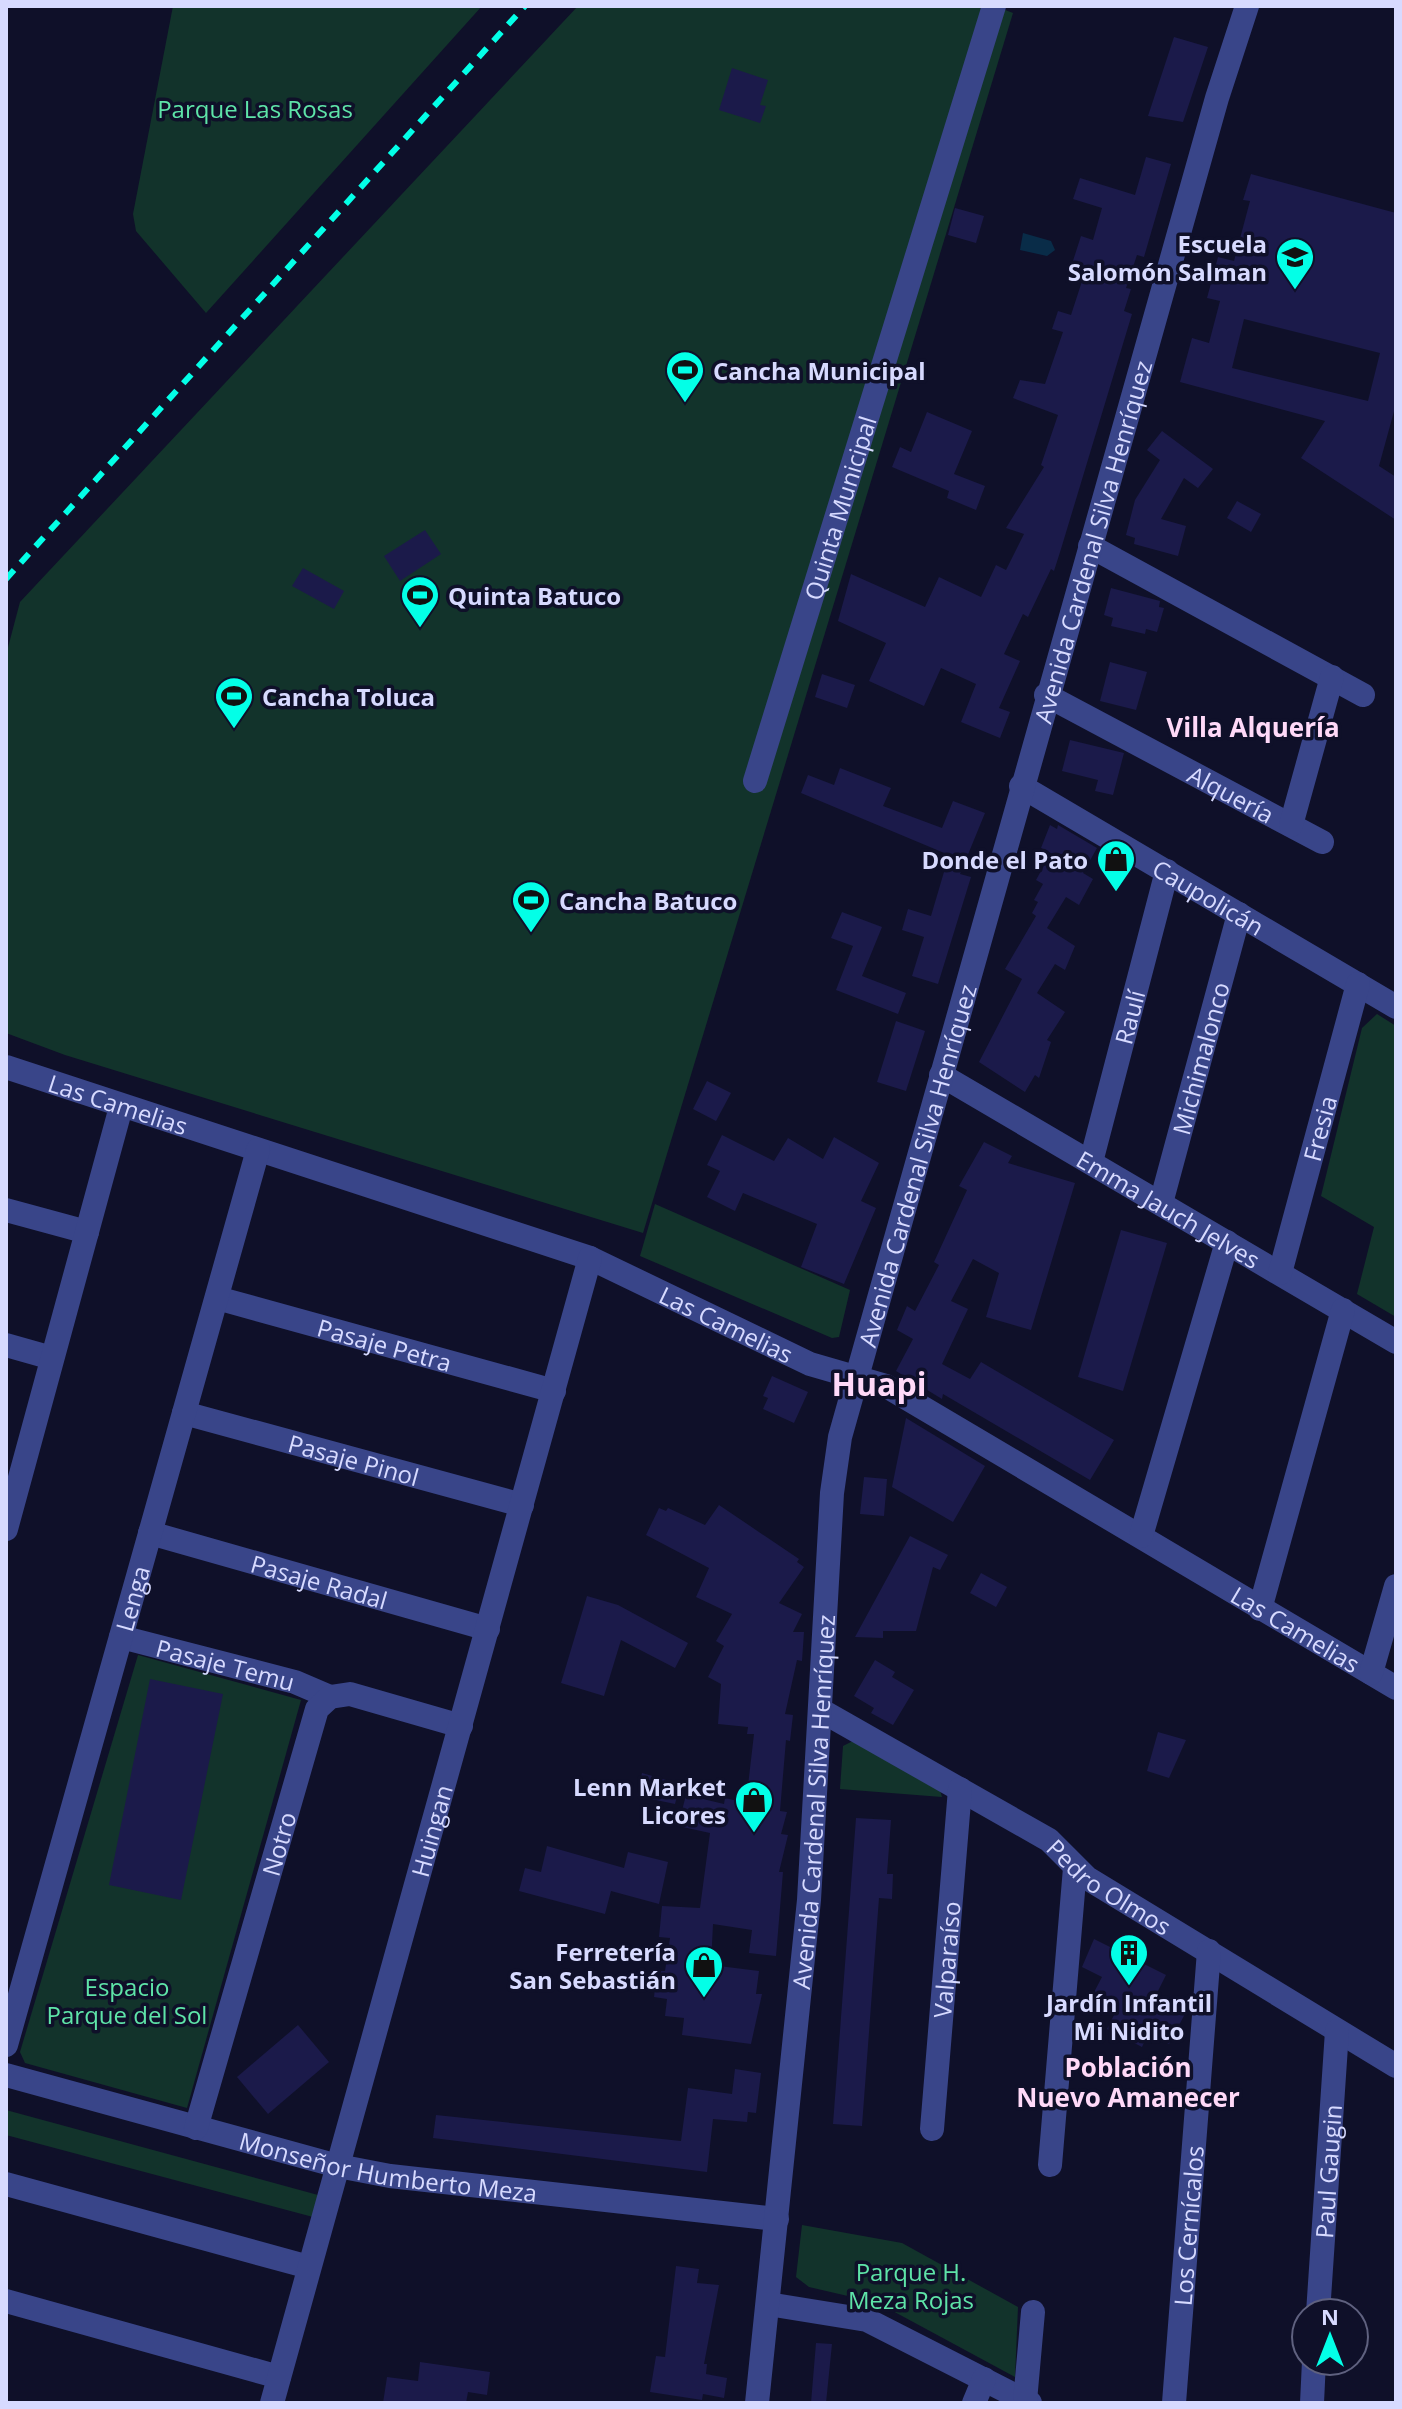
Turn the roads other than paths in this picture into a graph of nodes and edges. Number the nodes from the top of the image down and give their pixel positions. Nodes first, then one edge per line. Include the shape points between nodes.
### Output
1 (994, 6) edge
2 (1247, 6) edge
3 (1090, 546) junction
4 (1332, 677) junction
5 (1046, 695) junction
6 (1363, 695) dead end
7 (755, 781) dead end
8 (1021, 786) junction
9 (1291, 825) junction
10 (1322, 842) dead end
11 (1167, 871) junction
12 (1239, 914) junction
13 (1358, 984) junction
14 (1396, 1007) edge
15 (6, 1067) edge
16 (941, 1075) junction
17 (121, 1107) junction
18 (258, 1150) junction
19 (1091, 1162) junction
20 (1161, 1203) junction
21 (6, 1210) edge
22 (87, 1232) junction
23 (1227, 1242) junction
24 (590, 1258) junction
25 (1280, 1273) junction
26 (217, 1298) junction
27 (1343, 1310) junction
28 (1396, 1342) edge
29 (6, 1345) edge
30 (52, 1358) junction
31 (854, 1377) junction
32 (554, 1391) junction
33 (184, 1413) junction
34 (12, 1480) edge
35 (522, 1505) junction
36 (6, 1529) edge
37 (150, 1533) junction
38 (1141, 1536) junction
39 (1396, 1586) edge
40 (1260, 1609) junction
41 (488, 1629) junction
42 (121, 1637) junction
43 (1371, 1673) junction
44 (1396, 1688) edge
45 (330, 1697) junction
46 (822, 1711) junction
47 (461, 1726) junction
48 (960, 1789) junction
49 (1075, 1868) junction
50 (1209, 1951) junction
51 (1337, 2031) junction
52 (6, 2045) edge
53 (1396, 2066) edge
54 (6, 2075) edge
55 (196, 2128) junction
56 (932, 2129) dead end
57 (1050, 2165) dead end
58 (338, 2166) junction
59 (6, 2184) edge
60 (777, 2219) junction
61 (309, 2267) junction
62 (1319, 2297) edge
63 (6, 2301) edge
64 (768, 2304) junction
65 (1033, 2312) dead end
66 (279, 2377) junction
67 (1313, 2377) edge
68 (984, 2379) junction
69 (1028, 2402) edge
70 (272, 2403) edge
71 (757, 2403) edge
72 (974, 2403) edge
73 (1174, 2403) edge
74 (1312, 2403) edge

1 - 7 street, Quinta Municipal
2 - 3 street, Avenida Cardenal Silva Henríquez
3 - 4 street
3 - 5 street, Avenida Cardenal Silva Henríquez
4 - 6 street
4 - 9 street, Alquería
5 - 8 street, Avenida Cardenal Silva Henríquez
5 - 9 street, Alquería
8 - 11 street, Caupolicán
8 - 16 street, Avenida Cardenal Silva Henríquez
9 - 10 street, Alquería
11 - 12 street, Caupolicán
11 - 19 street, Raulí
12 - 13 street, Caupolicán
12 - 20 street, Michimalonco
13 - 14 street, Caupolicán
13 - 25 street, Fresia
15 - 17 street, Las Camelias
16 - 19 street, Emma Jauch Jelves
16 - 31 street, Avenida Cardenal Silva Henríquez
17 - 18 street, Las Camelias
17 - 22 street
18 - 24 street, Las Camelias
18 - 26 street, Lenga
19 - 20 street, Emma Jauch Jelves
20 - 23 street, Emma Jauch Jelves
21 - 22 street
22 - 30 street
23 - 25 street, Emma Jauch Jelves
23 - 38 street
24 - 31 street, Las Camelias via 802,1360
24 - 32 street, Huingan
25 - 27 street, Emma Jauch Jelves
26 - 32 street, Pasaje Petra
26 - 33 street, Lenga
27 - 28 street, Emma Jauch Jelves
27 - 40 street
29 - 30 street
30 - 34 street
31 - 38 street, Las Camelias via 886,1386
31 - 46 street, Avenida Cardenal Silva Henríquez via 832,1493
32 - 35 street, Huingan
33 - 35 street, Pasaje Pinol
33 - 37 street, Lenga
34 - 36 street
35 - 41 street, Huingan
37 - 41 street, Pasaje Radal
37 - 42 street, Lenga
38 - 40 street, Las Camelias
39 - 43 street
40 - 43 street, Las Camelias
41 - 47 street, Huingan
42 - 45 street, Pasaje Temu via 295,1682
42 - 52 street, Lenga
43 - 44 street, Las Camelias
45 - 47 street via 350,1694
45 - 55 street, Notro via 313,1717
46 - 48 street, Pedro Olmos
46 - 60 street, Avenida Cardenal Silva Henríquez
47 - 58 street, Huingan
48 - 49 street, Pedro Olmos via 1049,1840
48 - 56 street, Valparaíso
49 - 50 street, Pedro Olmos
49 - 57 street
50 - 51 street, Pedro Olmos
50 - 73 street, Los Cernícalos
51 - 53 street, Pedro Olmos
51 - 62 street, Paul Gaugin
54 - 55 street, Monseñor Humberto Meza
55 - 58 street, Monseñor Humberto Meza
58 - 60 street, Monseñor Humberto Meza via 426,2181
58 - 61 street, Huingan
59 - 61 street
60 - 64 street, Avenida Cardenal Silva Henríquez
61 - 66 street, Huingan
63 - 66 street
64 - 68 street via 867,2320
64 - 71 street, Avenida Cardenal Silva Henríquez
65 - 69 street
66 - 70 street, Huingan
67 - 74 street
68 - 69 street
68 - 72 street

